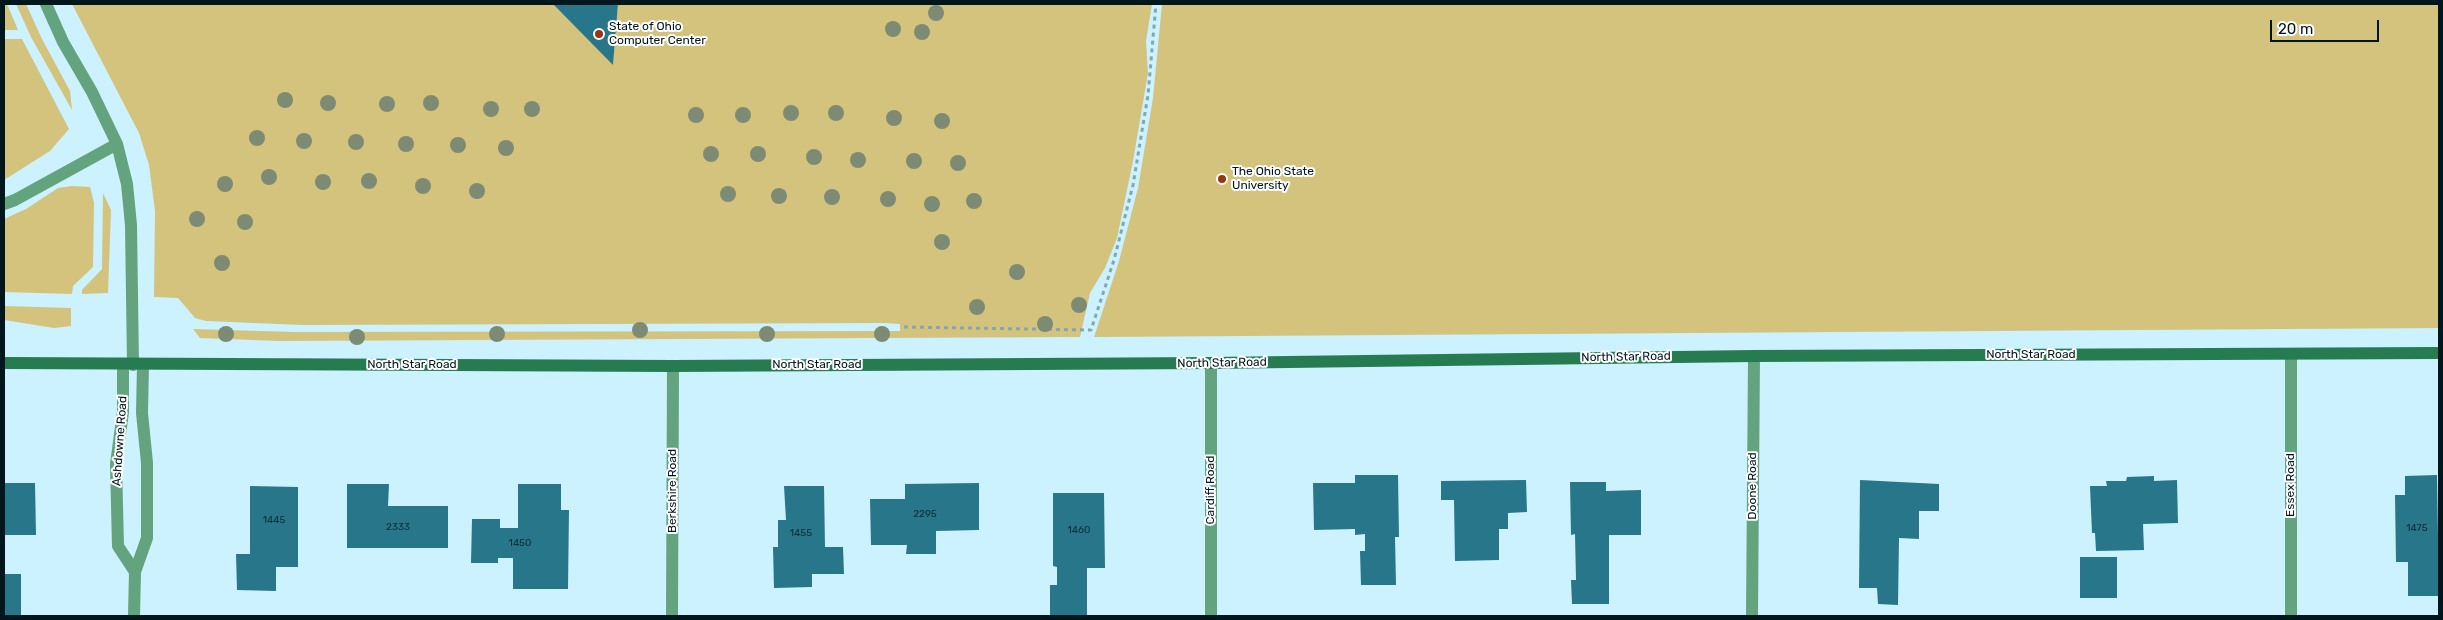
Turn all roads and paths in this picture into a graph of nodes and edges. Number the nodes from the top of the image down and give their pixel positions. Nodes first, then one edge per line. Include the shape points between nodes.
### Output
1 (46, 4) edge
2 (1156, 4) edge
3 (117, 144) junction
4 (4, 204) edge
5 (904, 327) dead end
6 (2439, 353) edge
7 (2292, 354) junction
8 (1754, 356) junction
9 (4, 363) edge
10 (1211, 363) junction
11 (133, 365) junction
12 (674, 366) junction
13 (135, 572) junction
14 (134, 616) edge
15 (672, 616) edge
16 (1211, 616) edge
17 (1752, 616) edge
18 (2291, 616) edge

1 - 3 street
2 - 5 path via 1148,95 1133,185 1114,260 1091,330
3 - 4 street
3 - 11 street via 127,184 131,225
6 - 7 street, North Star Road
7 - 8 street, North Star Road
7 - 18 street, Essex Road
8 - 10 street, North Star Road
8 - 17 street, Doone Road
9 - 11 street, North Star Road
10 - 12 street, North Star Road
10 - 16 street, Cardiff Road
11 - 12 street, North Star Road
11 - 13 street, Ashdowne Road via 148,463 146,538
11 - 13 street, Ashdowne Road via 116,464 118,546
12 - 15 street, Berkshire Road
13 - 14 street, Ashdowne Road

